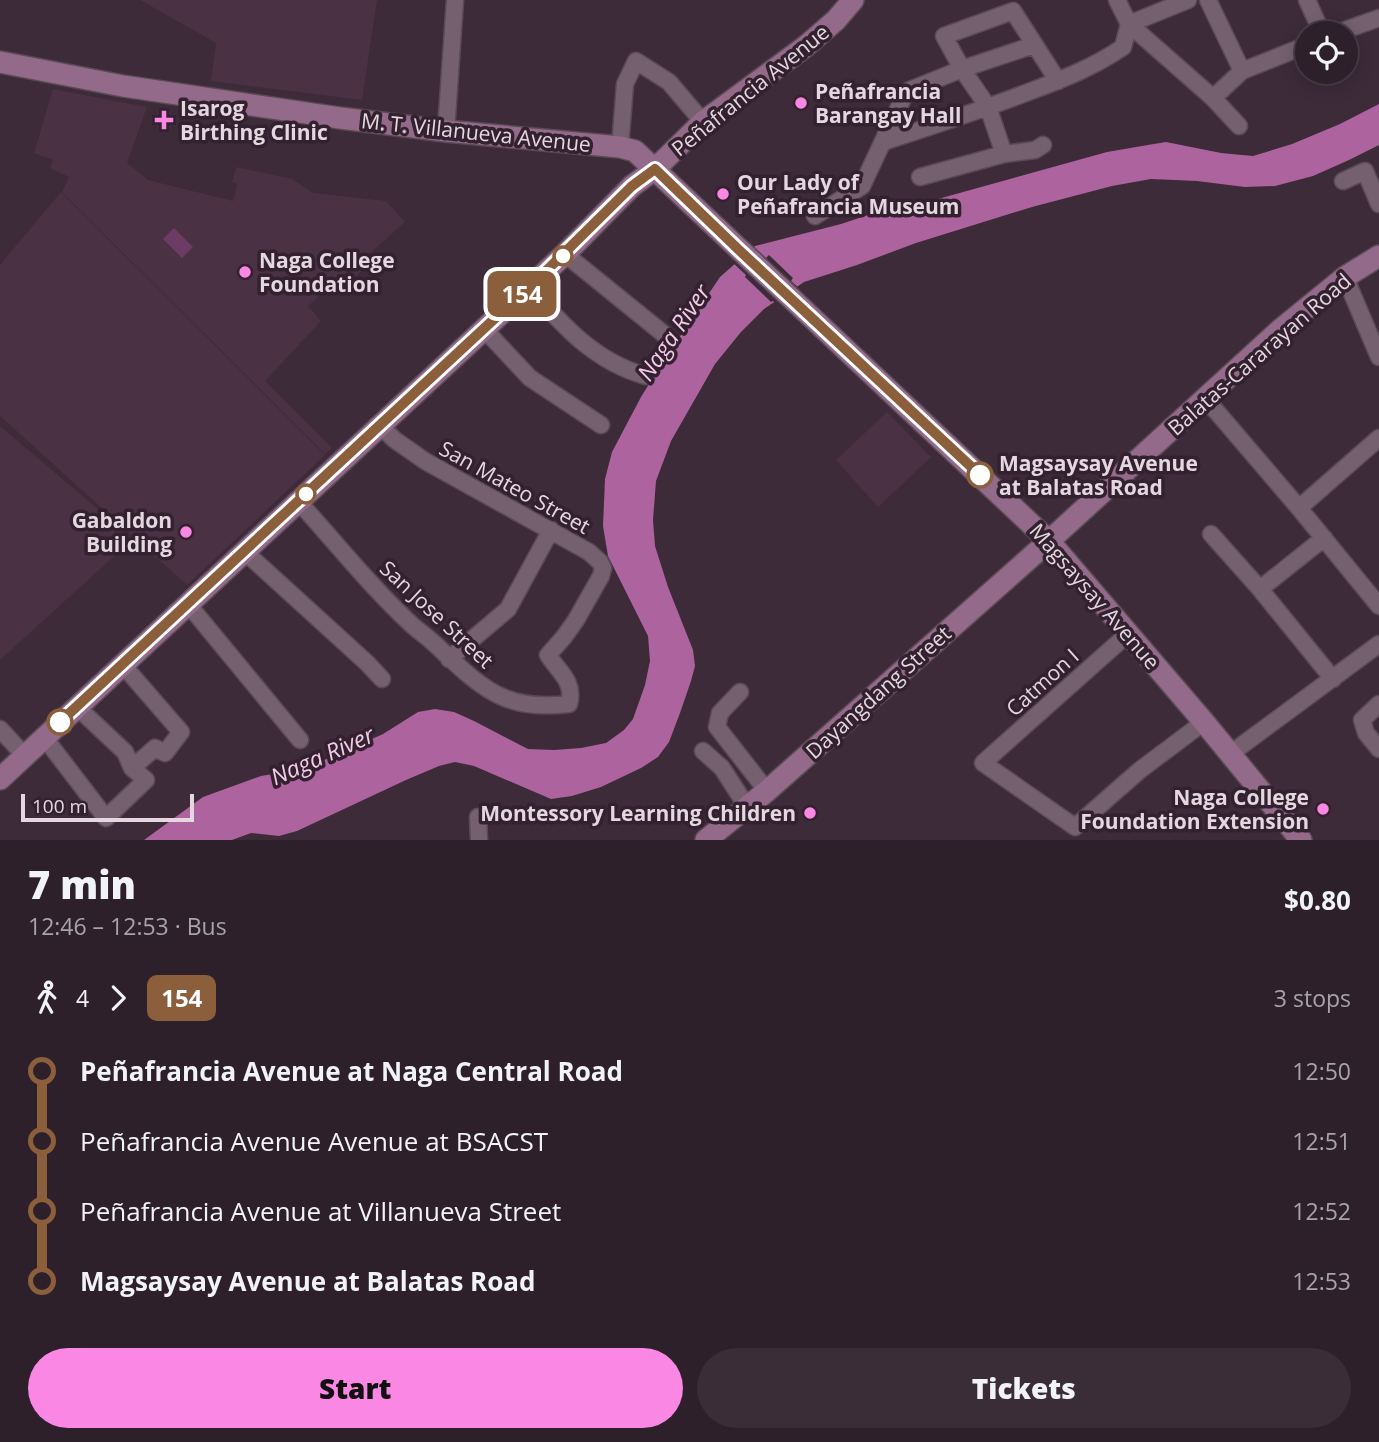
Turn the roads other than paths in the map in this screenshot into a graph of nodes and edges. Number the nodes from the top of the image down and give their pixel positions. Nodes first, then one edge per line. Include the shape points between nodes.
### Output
1 (455, 0) edge
2 (853, 0) edge
3 (1117, 0) edge
4 (1188, 0) edge
5 (1208, 0) edge
6 (1307, 0) edge
7 (1379, 18) edge
8 (1317, 21) edge
9 (1129, 24) junction
10 (1358, 26) edge
11 (1034, 45) junction
12 (1295, 50) edge
13 (0, 62) edge
14 (962, 69) junction
15 (1242, 71) junction
16 (1058, 81) junction
17 (1213, 98) junction
18 (988, 107) junction
19 (703, 122) junction
20 (1239, 126) dead end
21 (446, 131) junction
22 (883, 142) junction
23 (1043, 145) dead end
24 (620, 146) junction
25 (1004, 154) junction
26 (655, 169) junction
27 (920, 177) dead end
28 (1343, 181) dead end
29 (1379, 204) edge
30 (815, 216) dead end
31 (565, 254) junction
32 (1379, 256) edge
33 (1345, 277) junction
34 (529, 287) junction
35 (484, 329) junction
36 (665, 335) dead end
37 (1379, 357) edge
38 (646, 376) dead end
39 (1205, 398) junction
40 (601, 425) dead end
41 (380, 426) junction
42 (1379, 438) edge
43 (299, 501) junction
44 (1299, 508) junction
45 (551, 530) junction
46 (1212, 534) dead end
47 (1324, 538) junction
48 (1049, 541) junction
49 (245, 552) junction
50 (1260, 589) junction
51 (187, 603) junction
52 (1379, 607) edge
53 (1129, 633) junction
54 (1379, 644) edge
55 (449, 659) junction
56 (122, 664) junction
57 (1333, 679) junction
58 (382, 680) dead end
59 (740, 692) dead end
60 (571, 698) joint
61 (1379, 704) edge
62 (76, 706) junction
63 (1204, 722) junction
64 (0, 729) edge
65 (44, 737) junction
66 (300, 740) dead end
67 (1379, 749) edge
68 (703, 751) dead end
69 (1230, 754) junction
70 (24, 755) junction
71 (132, 768) junction
72 (0, 779) edge
73 (767, 790) junction
74 (748, 806) junction
75 (478, 817) dead end
76 (714, 838) edge
77 (479, 840) edge
78 (1301, 840) edge

1 - 21 street
2 - 19 main road, Peñafrancia Avenue via 806,46
3 - 9 street
4 - 9 street
5 - 15 street
6 - 8 street
7 - 10 street
9 - 16 street via 1123,47 1102,62
9 - 17 street
11 - 14 street
11 - 14 street via 1013,11 993,16 944,36
11 - 16 street
12 - 15 street
13 - 21 main road, M. T. Villanueva Avenue via 123,86
14 - 18 street
14 - 22 street via 905,94
15 - 17 street
16 - 18 street
17 - 20 street
18 - 22 street
18 - 25 street
19 - 24 street via 669,82 636,61 625,84
19 - 26 main road, Peñafrancia Avenue
21 - 24 main road, M. T. Villanueva Avenue
22 - 30 street via 862,186
23 - 25 street
24 - 26 main road, M. T. Villanueva Avenue via 635,150
25 - 27 street
26 - 31 main road, Peñafrancia Avenue
26 - 48 main road, Magsaysay Avenue
28 - 29 street via 1364,171
31 - 34 main road, Peñafrancia Avenue
31 - 36 street
32 - 33 main road, Balatas-Cararayan Road
33 - 37 street
33 - 39 main road, Balatas-Cararayan Road
34 - 35 main road, Peñafrancia Avenue
34 - 38 street via 589,348
35 - 40 street via 530,378
35 - 41 main road, Peñafrancia Avenue
39 - 44 street
39 - 48 main road, Balatas-Cararayan Road
41 - 43 main road, Peñafrancia Avenue
41 - 45 street, San Mateo Street via 425,461
42 - 44 street
43 - 49 main road, Peñafrancia Avenue
43 - 55 street, San Jose Street via 369,580
44 - 47 street
45 - 55 street via 508,609
45 - 60 street, San Mateo Street via 589,552 603,568 576,620 548,655 570,686
46 - 50 street
47 - 50 street
47 - 52 street
48 - 53 main road, Magsaysay Avenue
48 - 73 main road, Dayangdang Street
49 - 51 main road, Peñafrancia Avenue
49 - 58 street
50 - 57 street
51 - 56 main road, Peñafrancia Avenue
51 - 66 street
53 - 63 main road, Magsaysay Avenue
53 - 63 street, Catmon I via 983,763 1075,827
54 - 57 street
55 - 60 street, San Jose Street via 506,699 561,705 569,704
56 - 62 main road, Peñafrancia Avenue
56 - 71 street via 181,732 165,753 155,748
57 - 69 street
59 - 73 street via 720,713 717,727
61 - 67 street via 1362,720
62 - 65 main road, Peñafrancia Avenue
62 - 71 street via 125,752
63 - 69 main road, Magsaysay Avenue
64 - 70 street
65 - 70 main road, Peñafrancia Avenue
65 - 71 street via 106,818 146,780
68 - 74 street via 722,768
69 - 78 main road, Magsaysay Avenue
70 - 72 main road, Peñafrancia Avenue
73 - 74 main road, Dayangdang Street
74 - 76 main road, Dayangdang Street
75 - 77 street

